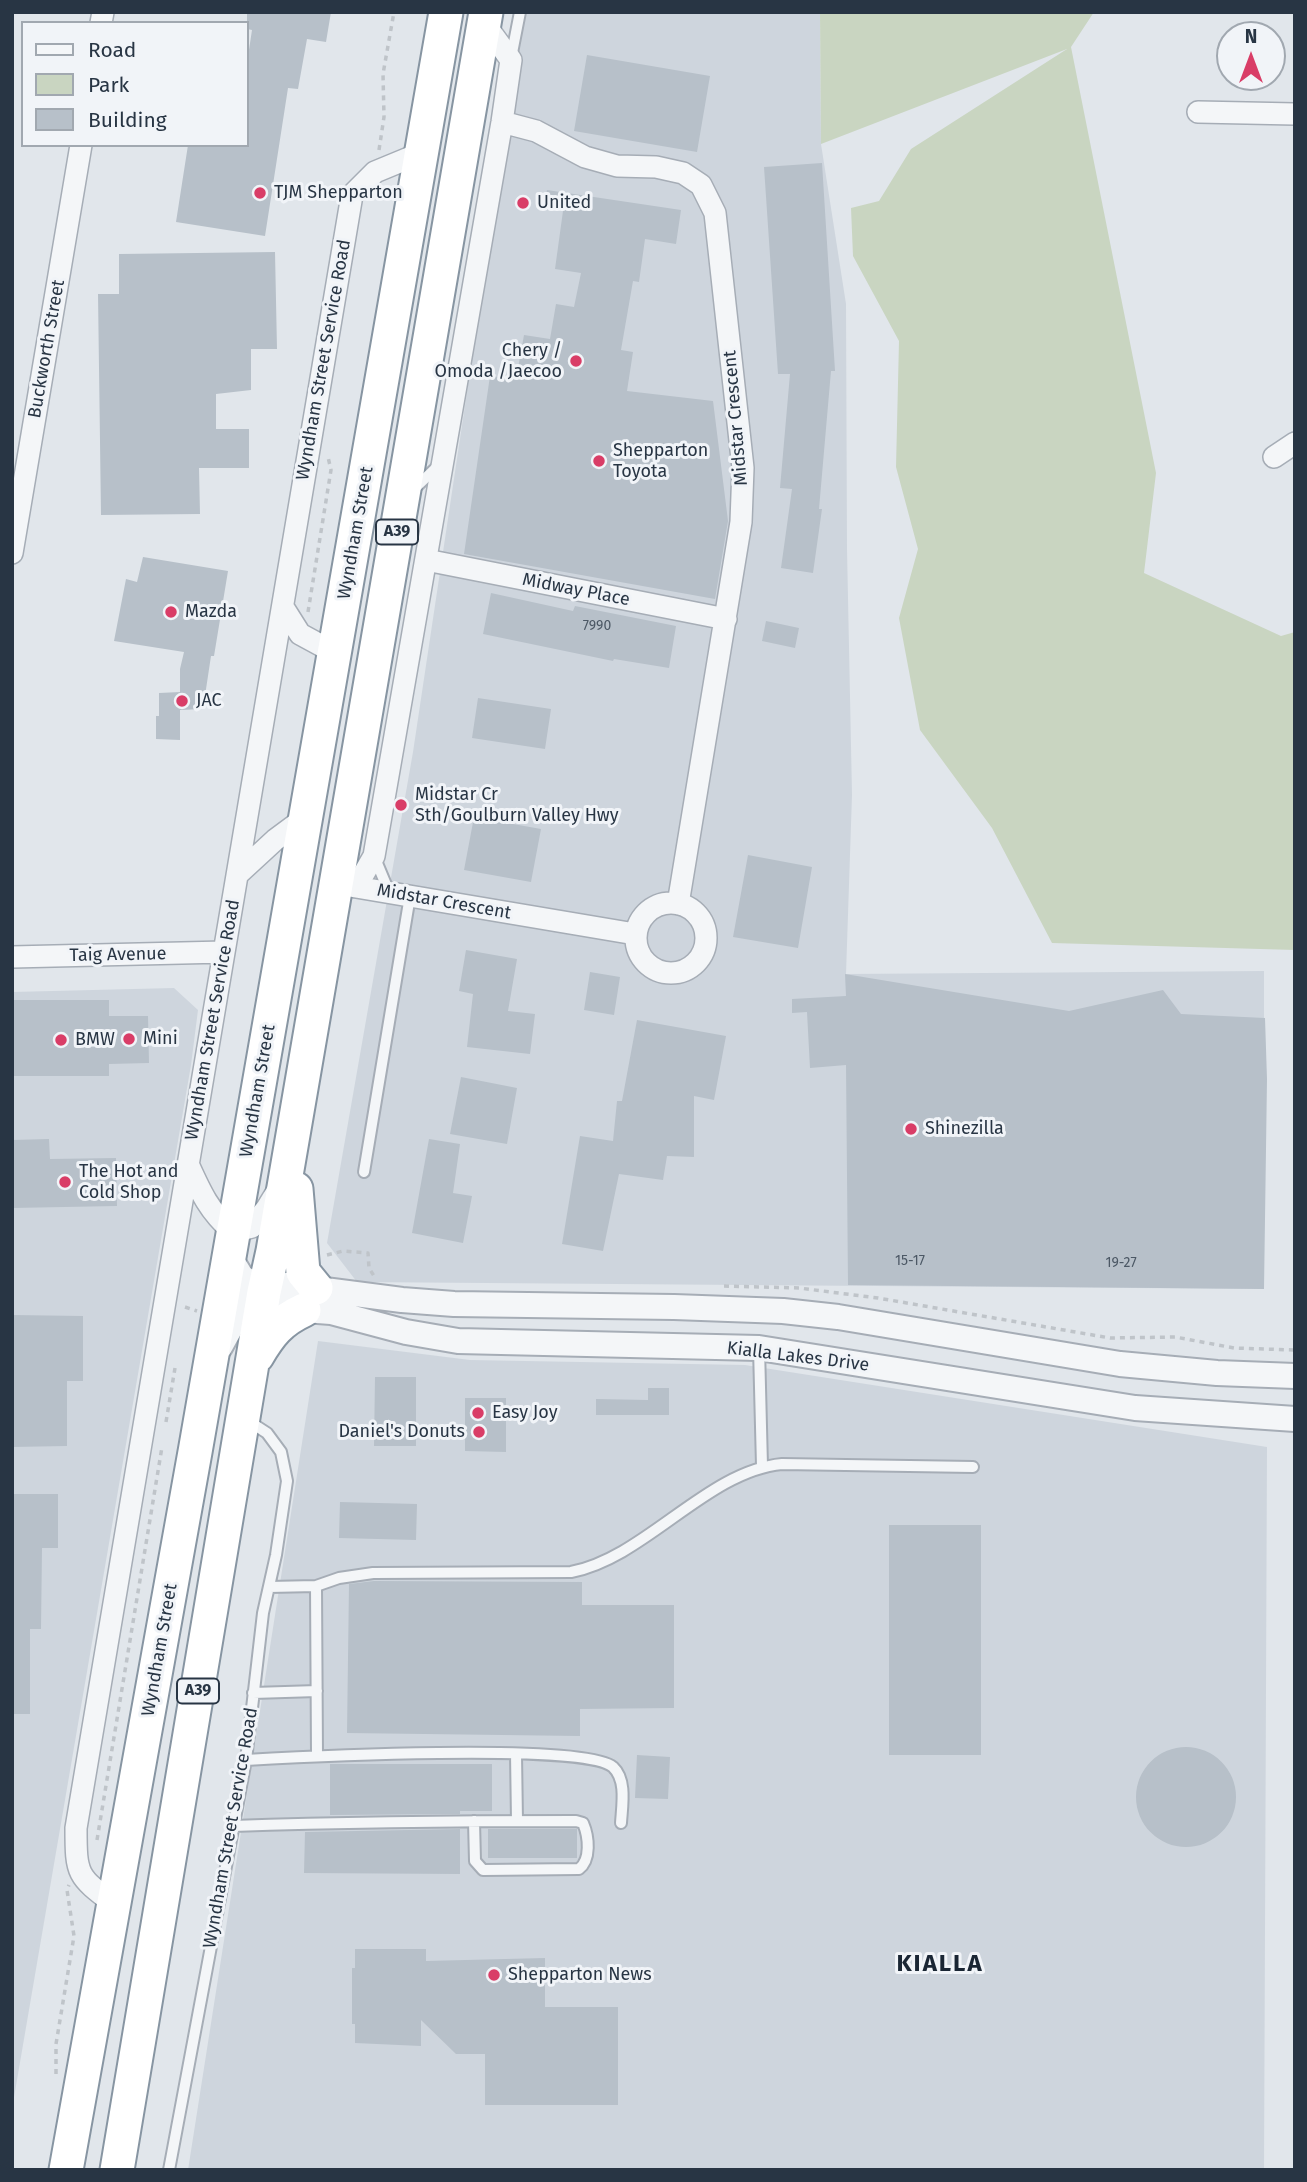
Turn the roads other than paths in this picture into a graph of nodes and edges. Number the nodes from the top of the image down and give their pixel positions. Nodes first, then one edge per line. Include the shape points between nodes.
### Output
1 (431, 12) edge
2 (446, 12) edge
3 (520, 12) edge
4 (485, 18) edge
5 (511, 60) junction
6 (1198, 112) dead end
7 (1295, 114) edge
8 (502, 122) junction
9 (81, 147) edge
10 (422, 150) junction
11 (1295, 443) edge
12 (1274, 457) dead end
13 (444, 461) junction
14 (402, 500) junction
15 (12, 552) edge
16 (426, 560) junction
17 (283, 607) junction
18 (726, 620) junction
19 (376, 649) junction
20 (335, 653) junction
21 (328, 691) junction
22 (385, 698) junction
23 (306, 817) junction
24 (374, 856) junction
25 (237, 876) junction
26 (345, 885) junction
27 (400, 894) junction
28 (678, 904) junction
29 (635, 934) junction
30 (224, 952) junction
31 (12, 957) edge
32 (292, 1142) junction
33 (188, 1164) junction
34 (364, 1172) dead end
35 (286, 1176) junction
36 (231, 1244) junction
37 (264, 1292) junction
38 (310, 1299) junction
39 (442, 1303) junction
40 (674, 1307) junction
41 (442, 1338) junction
42 (759, 1348) junction
43 (253, 1363) junction
44 (209, 1366) junction
45 (1295, 1376) edge
46 (244, 1418) junction
47 (1295, 1419) edge
48 (195, 1452) junction
49 (762, 1466) junction
50 (973, 1467) dead end
51 (316, 1586) junction
52 (269, 1587) junction
53 (317, 1691) junction
54 (253, 1693) junction
55 (516, 1754) junction
56 (317, 1755) junction
57 (246, 1760) junction
58 (474, 1821) junction
59 (517, 1821) junction
60 (621, 1824) dead end
61 (233, 1826) junction
62 (170, 1851) junction
63 (114, 1905) junction
64 (66, 2170) edge
65 (117, 2170) edge
66 (169, 2170) edge

1 - 10 highway via 419,93
2 - 10 highway, Wyndham Street / A39
3 - 5 lane
4 - 5 street
4 - 14 highway, A39
5 - 8 street
6 - 7 street
8 - 13 street
8 - 18 street, Midstar Crescent via 536,131 584,157 617,166 683,173 701,185 715,213 743,468 741,522
9 - 15 street, Buckworth Street
10 - 17 street, Wyndham Street Service Road via 375,172 352,195
10 - 20 highway, Wyndham Street / A39
11 - 12 street
13 - 14 lane
13 - 16 street
14 - 19 highway, A39
16 - 18 street, Midway Place
16 - 22 street
17 - 20 street via 300,634
17 - 25 street, Wyndham Street Service Road
18 - 28 street, Midstar Crescent
19 - 20 highway
19 - 22 highway, A39
20 - 21 highway, Wyndham Street / A39
21 - 22 highway
21 - 23 highway, Wyndham Street / A39
22 - 24 street
22 - 26 highway, A39
23 - 25 street, Wyndham Street Service Road
23 - 36 highway, Wyndham Street / A39
24 - 26 street
24 - 27 lane
25 - 30 street, Wyndham Street Service Road
26 - 27 street, Midstar Crescent
26 - 32 highway, A39
27 - 29 street, Midstar Crescent
27 - 34 lane
28 - 29 street via 646,912
28 - 29 street via 699,916 705,928 705,947 692,967 681,973 654,970 638,952
30 - 31 street, Taig Avenue
30 - 33 street, Wyndham Street Service Road
32 - 35 highway, A39
32 - 38 highway via 303,1272
33 - 36 street, Wyndham Street Service Road
33 - 63 street, Wyndham Street Service Road via 76,1828 76,1863 86,1883
35 - 36 street via 252,1227
35 - 37 highway, A39
36 - 37 street via 241,1276
36 - 44 highway, Wyndham Street / A39
37 - 38 street, Kialla Lakes Drive via 285,1285
37 - 43 highway, A39
37 - 44 street, Kialla Lakes Drive via 247,1298
38 - 39 street, Kialla Lakes Drive
38 - 41 street, Kialla Lakes Drive via 331,1312
38 - 43 highway via 271,1331
39 - 40 street, Kialla Lakes Drive
39 - 41 street
40 - 42 street via 754,1318 760,1324
40 - 45 street, Kialla Lakes Drive via 783,1311 1119,1364
41 - 42 street, Kialla Lakes Drive
42 - 47 street, Kialla Lakes Drive via 1135,1408
42 - 49 lane
43 - 46 highway, A39
44 - 48 highway, Wyndham Street / A39
46 - 48 highway via 212,1433
46 - 52 lane, Wyndham Street Service Road via 268,1433 281,1452 287,1481
46 - 62 highway, A39
48 - 63 highway, Wyndham Street / A39
49 - 50 lane
49 - 51 lane via 590,1569 373,1573
51 - 52 lane
51 - 53 lane
52 - 54 lane, Wyndham Street Service Road
53 - 54 lane
53 - 56 lane
54 - 57 lane, Wyndham Street Service Road
55 - 56 lane
55 - 59 lane
55 - 60 lane via 558,1755 612,1767 622,1787
56 - 57 lane
57 - 61 lane, Wyndham Street Service Road
58 - 59 lane
58 - 59 lane via 475,1861 483,1870 579,1869 584,1865 587,1831 583,1824
58 - 61 lane
61 - 66 lane, Wyndham Street Service Road
62 - 63 highway via 143,1889
62 - 65 highway, A39
63 - 64 highway, Wyndham Street / A39

